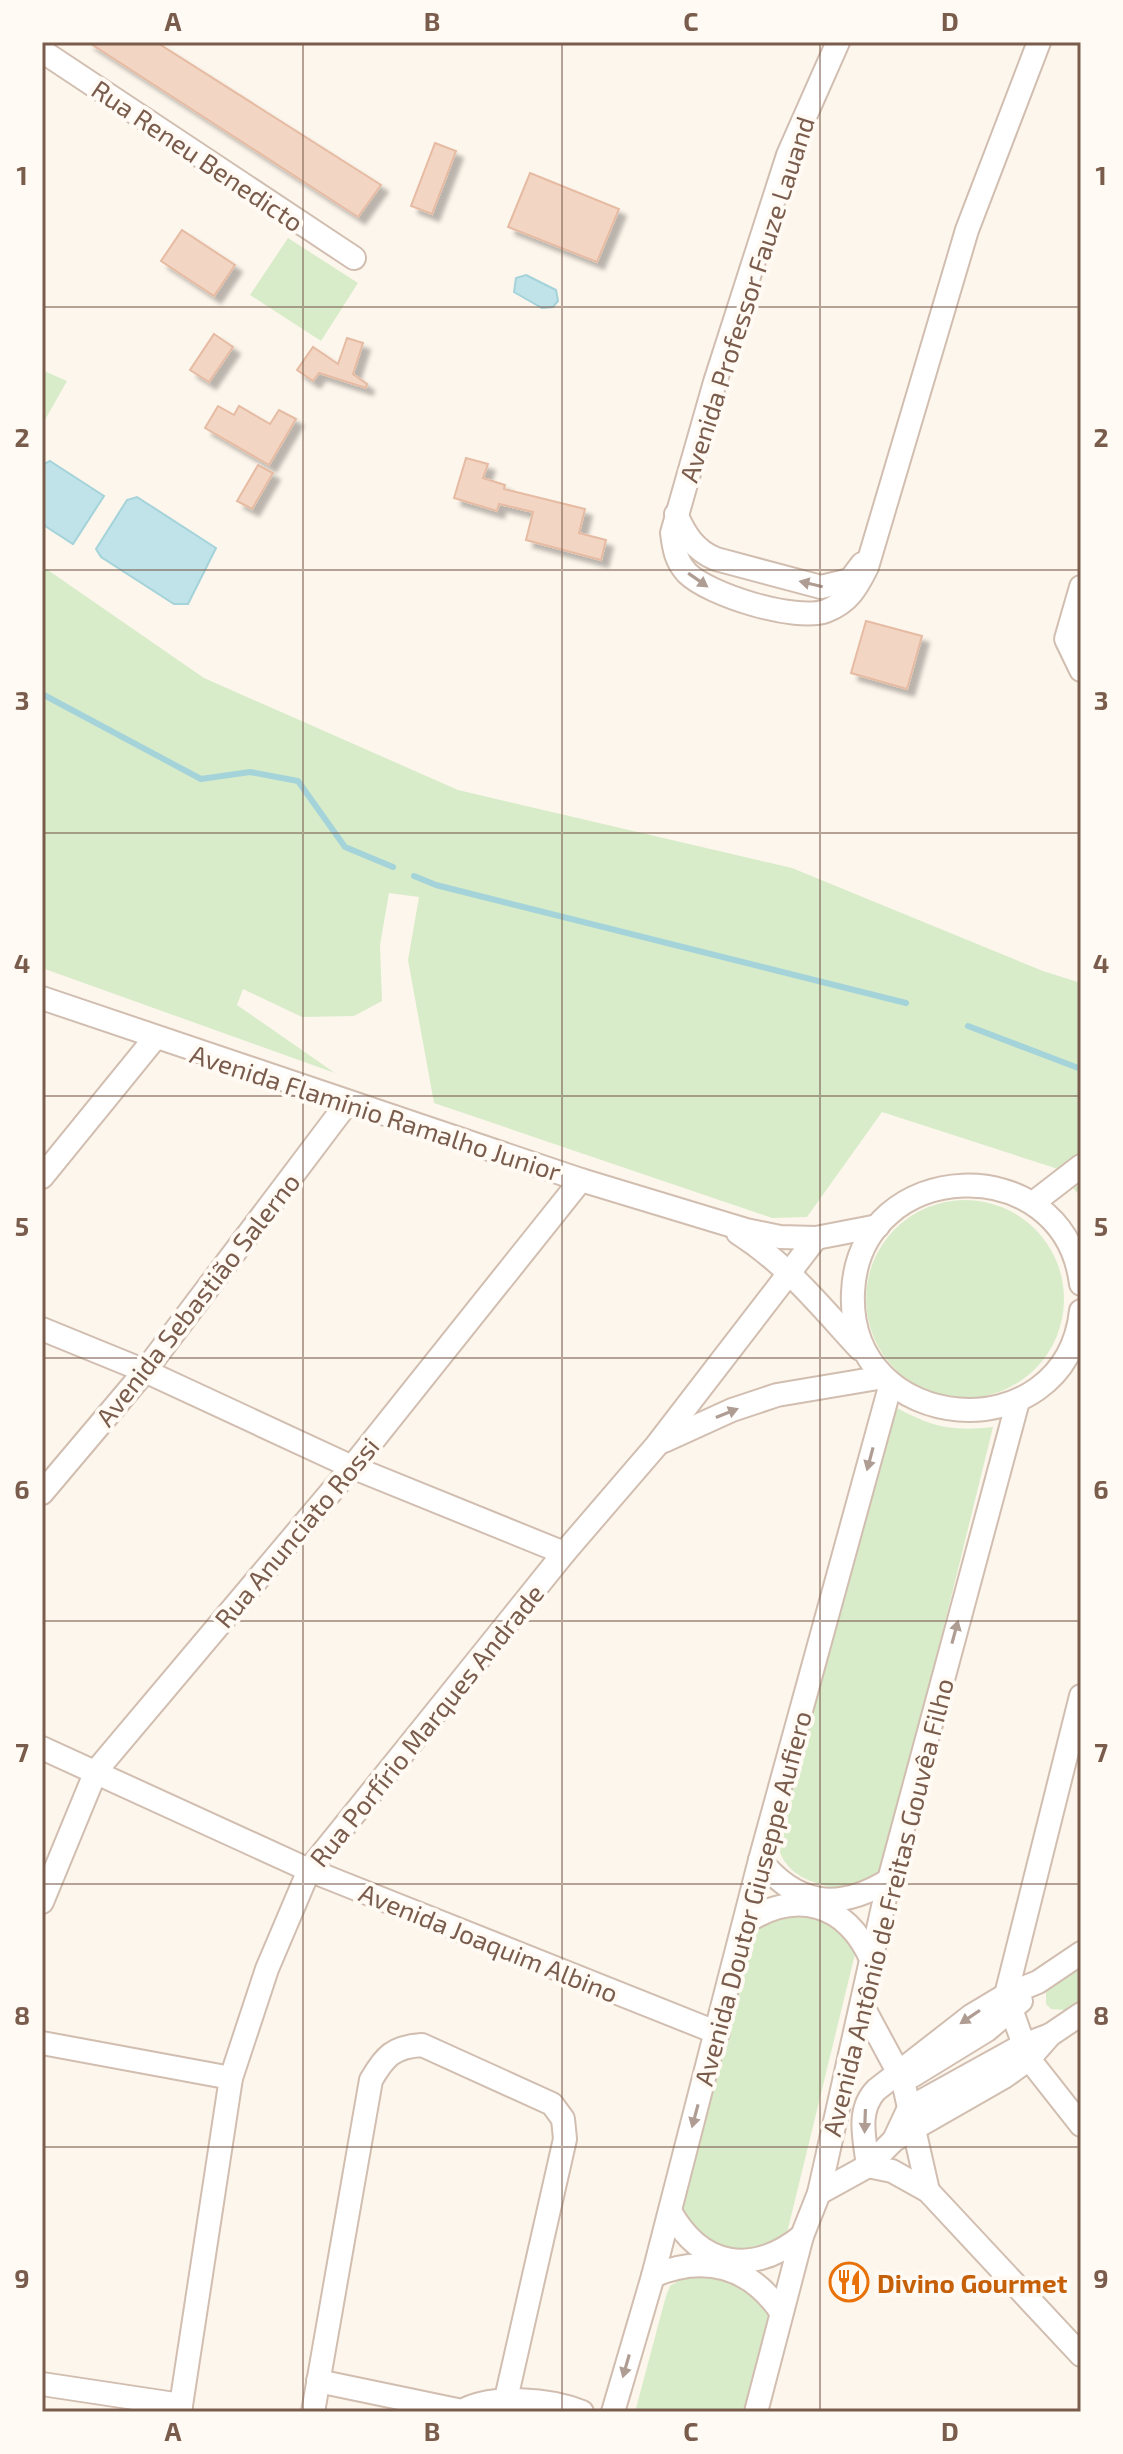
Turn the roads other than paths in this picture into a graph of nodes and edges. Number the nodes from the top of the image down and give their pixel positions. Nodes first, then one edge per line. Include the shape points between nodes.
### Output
1 (838, 42) edge
2 (1039, 42) edge
3 (42, 51) edge
4 (354, 258) dead end
5 (676, 513) junction
6 (873, 550) junction
7 (1081, 587) edge
8 (1081, 670) edge
9 (42, 998) edge
10 (155, 1038) junction
11 (348, 1102) junction
12 (1081, 1166) edge
13 (42, 1177) edge
14 (581, 1180) junction
15 (1033, 1203) junction
16 (713, 1218) junction
17 (878, 1226) junction
18 (816, 1238) junction
19 (1080, 1265) edge
20 (791, 1275) junction
21 (1080, 1320) edge
22 (42, 1329) edge
23 (145, 1371) junction
24 (882, 1374) junction
25 (1018, 1401) junction
26 (656, 1446) junction
27 (352, 1467) junction
28 (42, 1493) edge
29 (564, 1553) junction
30 (1081, 1696) edge
31 (42, 1748) edge
32 (96, 1771) junction
33 (760, 1860) junction
34 (309, 1870) junction
35 (889, 1880) junction
36 (42, 1902) edge
37 (745, 1923) junction
38 (1081, 1953) edge
39 (871, 1959) junction
40 (862, 2005) junction
41 (1081, 2014) edge
42 (1017, 2028) junction
43 (718, 2033) junction
44 (42, 2043) edge
45 (231, 2078) junction
46 (896, 2079) junction
47 (1081, 2125) edge
48 (905, 2126) junction
49 (868, 2166) junction
50 (928, 2191) junction
51 (819, 2193) junction
52 (670, 2211) junction
53 (802, 2236) junction
54 (653, 2276) junction
55 (781, 2312) junction
56 (1081, 2355) edge
57 (318, 2381) junction
58 (42, 2384) edge
59 (518, 2407) edge
60 (181, 2408) edge
61 (462, 2411) edge
62 (313, 2412) edge
63 (582, 2412) edge
64 (613, 2412) edge
65 (756, 2412) edge

1 - 5 street, Avenida Professor Fauze Lauand via 788,155
2 - 6 street, Avenida Professor Fauze Lauand via 967,230
3 - 4 street, Rua Reneu Benedicto
6 -> 5 street via 850,580 821,587 704,554 688,538
5 -> 6 street, Avenida Professor Fauze Lauand via 675,556 699,583 804,614 826,611 853,595
7 - 8 street via 1066,639
9 - 10 street, Avenida Flaminio Ramalho Junior
10 - 11 street, Avenida Flaminio Ramalho Junior
10 - 13 street
11 - 14 street, Avenida Flaminio Ramalho Junior
11 - 23 street, Avenida Sebastião Salerno
12 - 15 street
14 - 16 street, Avenida Flaminio Ramalho Junior
14 - 27 street, Rua Anunciato Rossi
15 - 17 street via 1007,1190 951,1185 918,1195
15 - 19 street via 1058,1227
16 - 18 street, Avenida Flaminio Ramalho Junior via 780,1237
16 - 20 street, Avenida Flaminio Ramalho Junior via 763,1249
17 - 18 street, Avenida Flaminio Ramalho Junior
17 - 24 street via 856,1269 853,1292 857,1328
18 - 20 street, Rua Porfírio Marques Andrade
20 - 24 street, Avenida Flaminio Ramalho Junior
20 - 26 street, Rua Porfírio Marques Andrade
21 - 25 street via 1060,1364 1046,1382
22 - 23 street
23 - 27 street
23 - 28 street, Avenida Sebastião Salerno
24 - 25 street, Avenida Flaminio Ramalho Junior via 919,1402 951,1411 985,1411
26 -> 24 street, Rua Porfírio Marques Andrade via 777,1395
24 -> 33 street, Avenida Doutor Giuseppe Aufiero
35 -> 25 street, Avenida Antônio de Freitas Gouvêa Filho
26 - 29 street, Rua Porfírio Marques Andrade
27 - 29 street
27 - 32 street, Rua Anunciato Rossi
29 - 34 street, Rua Porfírio Marques Andrade
30 - 42 street
31 - 32 street, Avenida Joaquim Albino
32 - 34 street, Avenida Joaquim Albino
32 - 36 street, Rua Anunciato Rossi
33 - 35 street via 776,1879 819,1900 844,1900
33 - 37 street, Avenida Doutor Giuseppe Aufiero
34 - 43 street, Avenida Joaquim Albino
34 - 45 street, Rua Porfírio Marques Andrade via 267,1969
35 - 39 street, Avenida Antônio de Freitas Gouvêa Filho
37 - 39 street via 780,1905 818,1907 851,1926
37 - 43 street, Avenida Doutor Giuseppe Aufiero
38 - 42 street via 1038,1982
39 - 40 street, Avenida Antônio de Freitas Gouvêa Filho
40 - 46 street
40 - 51 street, Avenida Antônio de Freitas Gouvêa Filho
41 - 42 street via 1050,2035
42 -> 46 street via 971,2016
42 - 47 street
42 - 48 street
43 -> 52 street, Avenida Doutor Giuseppe Aufiero
44 - 45 street
45 - 60 street, Rua Porfírio Marques Andrade
46 - 48 street
46 -> 49 street via 868,2099 863,2117
48 - 49 street
48 - 50 street
49 - 50 street via 892,2171
49 - 51 street
50 - 56 street
51 - 53 street, Avenida Antônio de Freitas Gouvêa Filho
52 - 53 street via 697,2246 717,2257 763,2259
52 - 54 street, Avenida Doutor Giuseppe Aufiero
53 - 55 street, Avenida Antônio de Freitas Gouvêa Filho
54 - 55 street via 693,2264 735,2270 769,2295
54 -> 64 street, Avenida Doutor Giuseppe Aufiero
55 - 65 street, Avenida Antônio de Freitas Gouvêa Filho
57 - 59 street via 371,2080 385,2055 422,2045 552,2104 563,2119 565,2139
57 - 61 street
57 - 62 street
58 - 60 street
59 - 61 street via 483,2400
59 - 63 street via 534,2400

